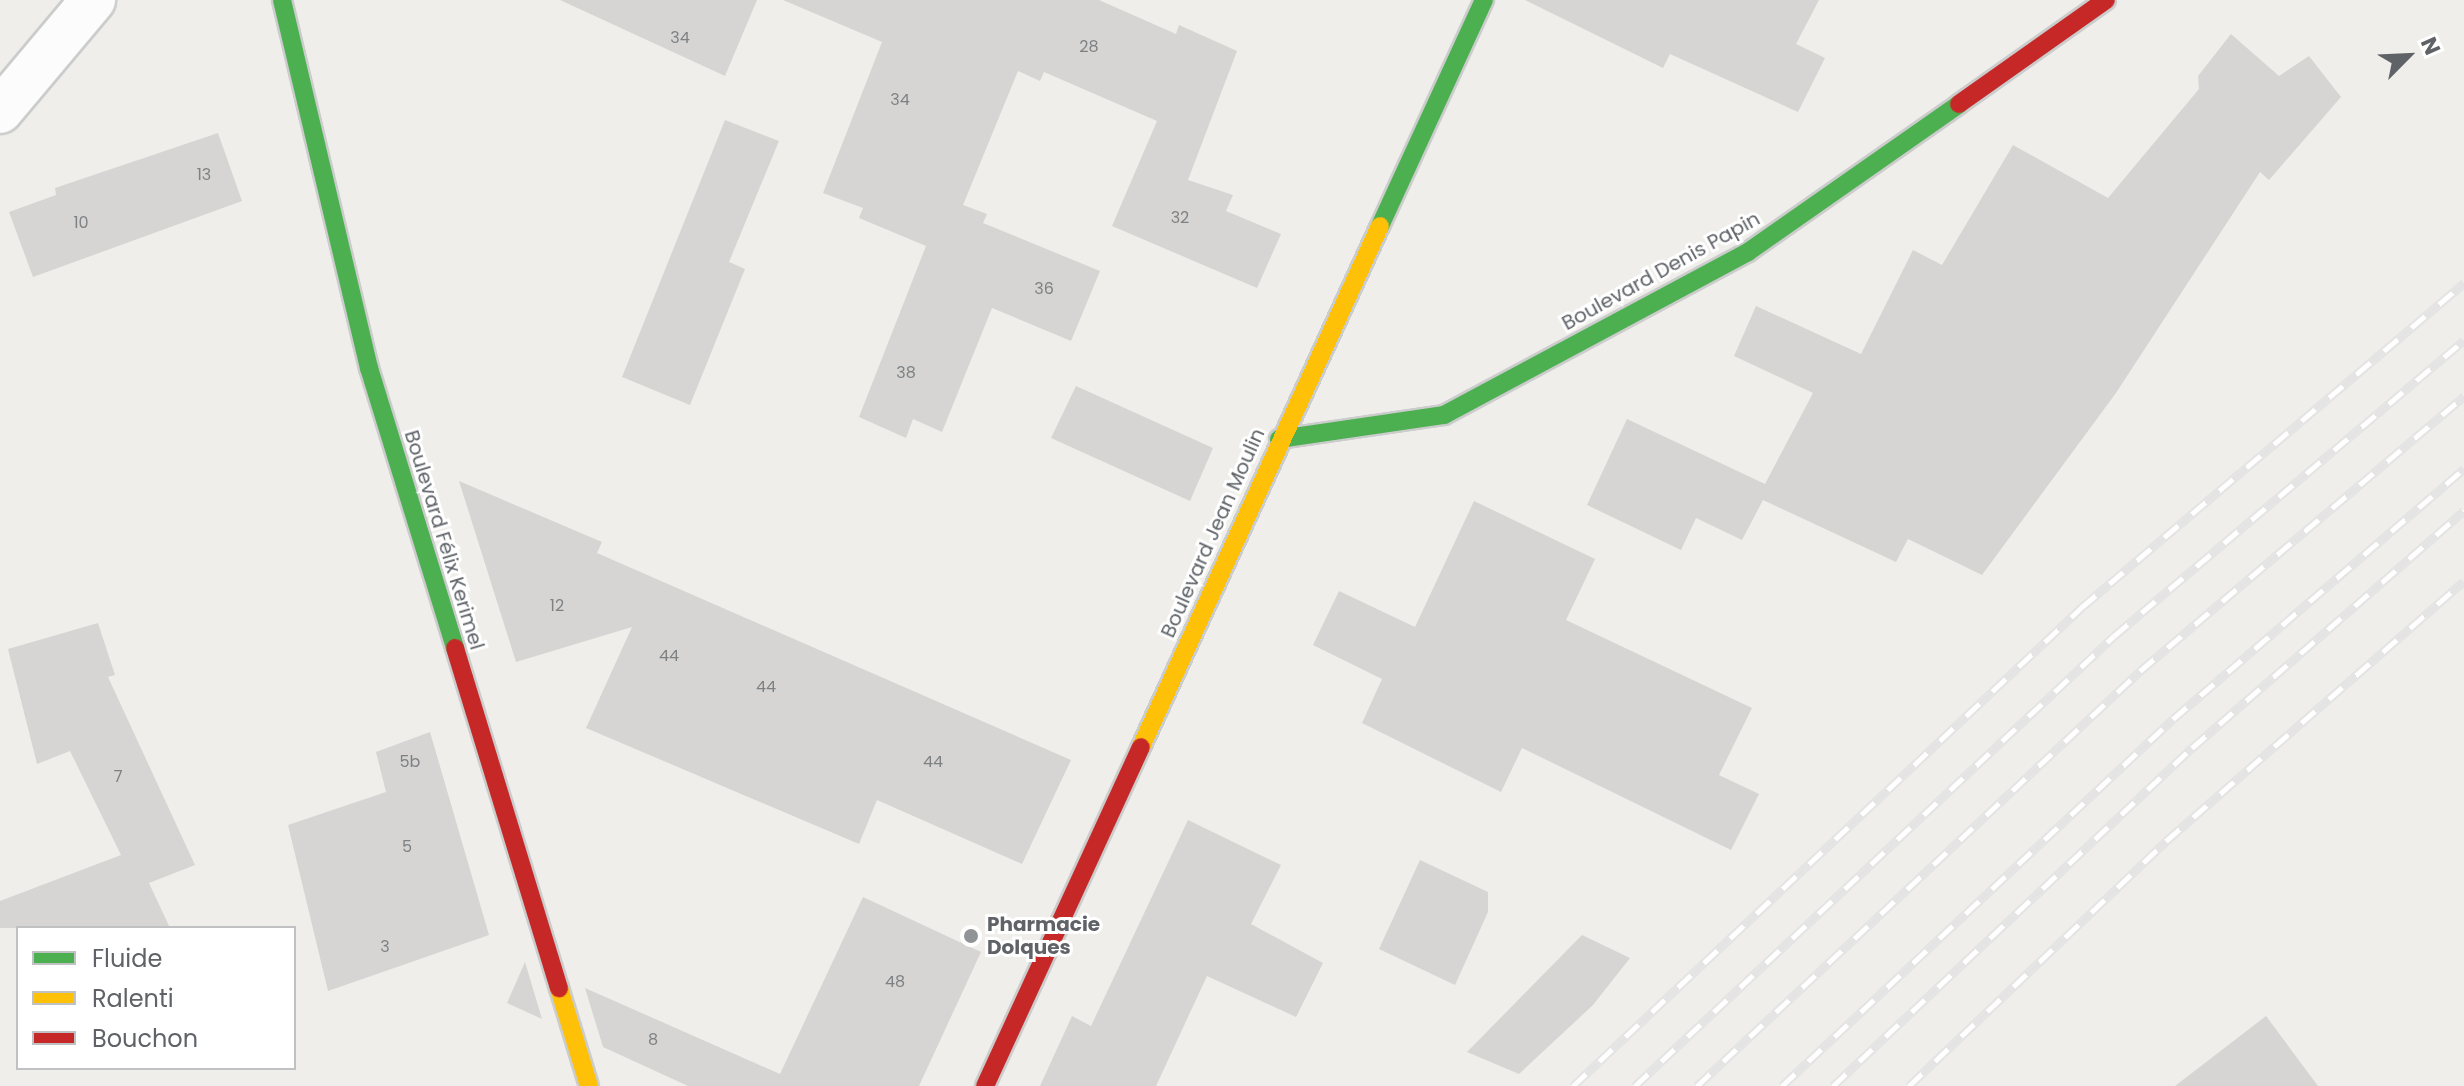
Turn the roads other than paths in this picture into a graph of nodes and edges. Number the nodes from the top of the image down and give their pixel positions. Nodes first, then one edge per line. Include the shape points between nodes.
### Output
1 (93, 0) edge
2 (282, 0) edge
3 (1484, 0) edge
4 (2106, 0) edge
5 (0, 111) edge
6 (1279, 439) junction
7 (589, 1086) edge
8 (985, 1086) edge

1 - 5 street
2 - 7 street, Boulevard Félix Kerimel via 369,368
3 - 6 street, Boulevard Jean Moulin
4 - 6 street, Boulevard Denis Papin via 1748,252 1444,415
6 - 8 street, Boulevard Jean Moulin

